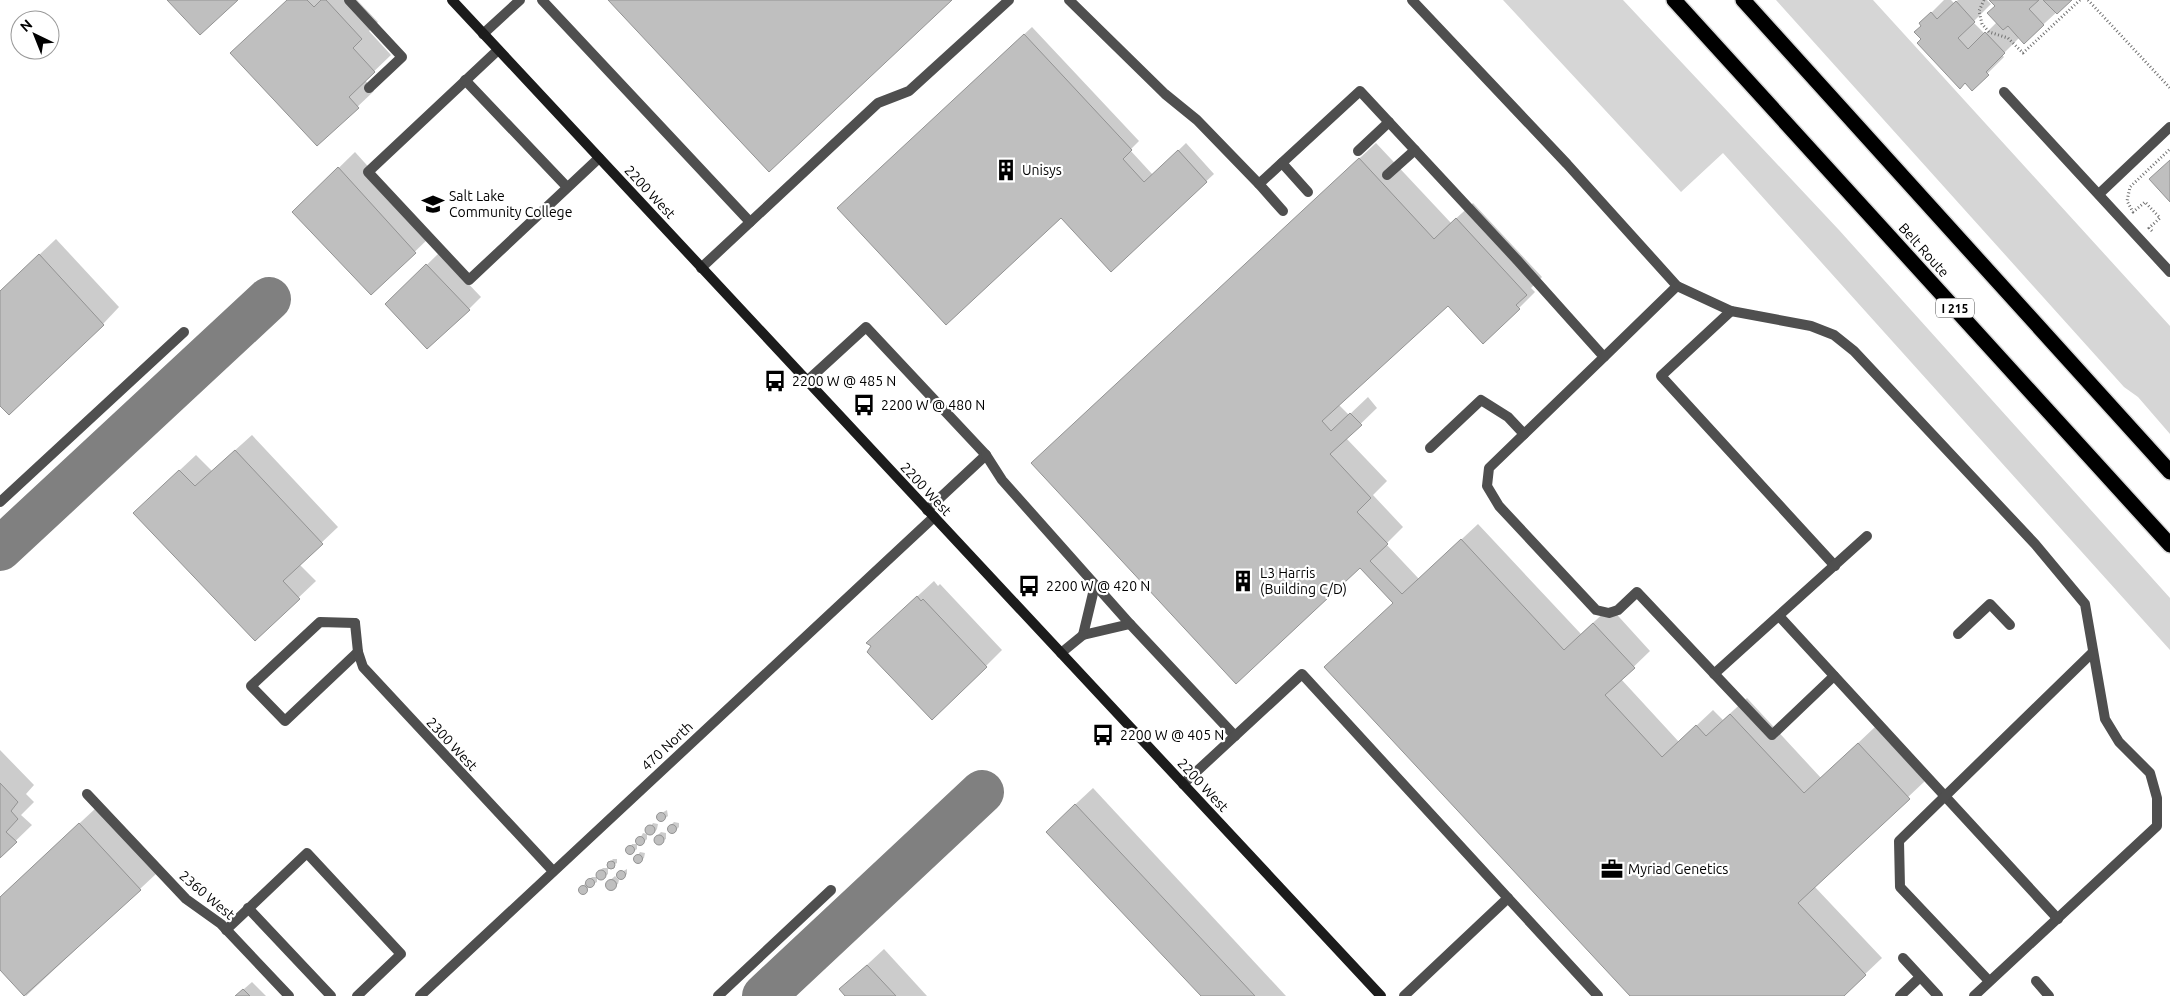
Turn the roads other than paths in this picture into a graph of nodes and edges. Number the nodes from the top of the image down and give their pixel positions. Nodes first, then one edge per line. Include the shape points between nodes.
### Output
1 (349, 0) edge
2 (452, 0) edge
3 (520, 0) edge
4 (542, 0) edge
5 (1009, 0) edge
6 (1069, 0) edge
7 (1412, 0) edge
8 (1667, 0) edge
9 (1674, 0) edge
10 (1743, 0) edge
11 (1753, 0) edge
12 (483, 34) junction
13 (498, 50) junction
14 (1805, 67) junction
15 (1740, 71) junction
16 (465, 80) junction
17 (369, 88) dead end
18 (2004, 92) dead end
19 (1389, 122) junction
20 (2170, 127) edge
21 (1415, 150) junction
22 (1358, 151) dead end
23 (599, 158) junction
24 (1282, 163) junction
25 (1387, 175) dead end
26 (1259, 184) junction
27 (567, 187) junction
28 (1308, 192) dead end
29 (2099, 194) junction
30 (1283, 211) dead end
31 (750, 222) junction
32 (701, 268) junction
33 (2170, 272) edge
34 (1677, 286) junction
35 (1731, 311) junction
36 (184, 332) dead end
37 (1604, 358) junction
38 (808, 381) junction
39 (1524, 434) junction
40 (1430, 448) dead end
41 (986, 455) junction
42 (2170, 472) edge
43 (0, 502) edge
44 (931, 514) junction
45 (1867, 536) dead end
46 (2170, 545) edge
47 (1834, 566) junction
48 (1095, 585) junction
49 (1779, 616) junction
50 (1130, 624) junction
51 (2010, 625) dead end
52 (1083, 634) junction
53 (1958, 634) dead end
54 (358, 652) junction
55 (2093, 652) junction
56 (1061, 653) junction
57 (1714, 674) junction
58 (1834, 676) junction
59 (1235, 736) junction
60 (1183, 784) junction
61 (87, 794) dead end
62 (1944, 796) junction
63 (553, 871) junction
64 (831, 890) dead end
65 (1508, 898) junction
66 (248, 908) junction
67 (2058, 919) junction
68 (226, 930) junction
69 (1903, 958) dead end
70 (1920, 977) junction
71 (1989, 981) junction
72 (2036, 981) dead end
73 (289, 996) edge
74 (331, 996) edge
75 (357, 996) edge
76 (420, 996) edge
77 (718, 996) edge
78 (1381, 996) edge
79 (1404, 996) edge
80 (1598, 996) edge
81 (1900, 996) edge
82 (1938, 996) edge
83 (1974, 996) edge
84 (2049, 996) edge

1 - 17 street via 402,57
2 - 12 street, 2200 West
3 - 12 street
4 - 31 street
5 - 31 street via 909,91 878,104
6 - 26 street via 1165,94 1197,120
7 - 34 street
8 - 15 highway
9 - 15 highway, Belt Route / I 215
10 - 14 highway
11 - 14 highway
12 - 13 street, 2200 West
13 - 16 street
13 - 23 street, 2200 West
14 - 42 highway
15 - 46 highway, Belt Route / I 215
16 - 27 street
16 - 27 street via 368,172 469,280
18 - 29 street
19 - 21 street
19 - 22 street
19 - 24 street via 1360,91
20 - 29 street
21 - 25 street
21 - 37 street
23 - 27 street
23 - 32 street, 2200 West
24 - 26 street
24 - 28 street
26 - 30 street
29 - 33 street
31 - 32 street
32 - 38 street, 2200 West
34 - 35 street
34 - 37 street
35 - 47 street via 1661,376
35 - 55 street via 1811,326 1834,335 1854,351 2035,544 2085,604
36 - 43 street
37 - 39 street
38 - 41 street via 866,327
38 - 44 street, 2200 West
39 - 40 street via 1508,417 1481,400
39 - 57 street via 1489,468 1487,486 1499,506 1596,610 1609,614 1637,592
41 - 44 street, 470 North
41 - 48 street via 1002,480
44 - 56 street, 2200 West
44 - 63 street, 470 North
45 - 47 street
47 - 49 street
48 - 50 street
48 - 52 street
49 - 57 street
49 - 58 street
50 - 52 street
50 - 59 street
51 - 53 street via 1990,604
52 - 56 street
54 - 54 street, 2300 West via 355,623 320,622 251,686 285,722
54 - 63 street, 2300 West via 364,667 378,684
55 - 62 street
55 - 67 street via 2105,719 2119,742 2150,773 2157,798 2157,826
56 - 60 street, 2200 West
57 - 58 street via 1772,735
58 - 62 street
59 - 60 street
59 - 65 street via 1302,674
60 - 78 street, 2200 West
61 - 68 street, 2360 West via 186,899
62 - 67 street
62 - 71 street via 1899,842 1900,887
63 - 76 street, 470 North
64 - 77 street
65 - 79 street
65 - 80 street
66 - 68 street
66 - 74 street
66 - 75 street via 307,853 402,954
67 - 71 street
68 - 73 street, 2360 West
69 - 70 street
70 - 81 street
70 - 82 street
71 - 83 street
72 - 84 street

